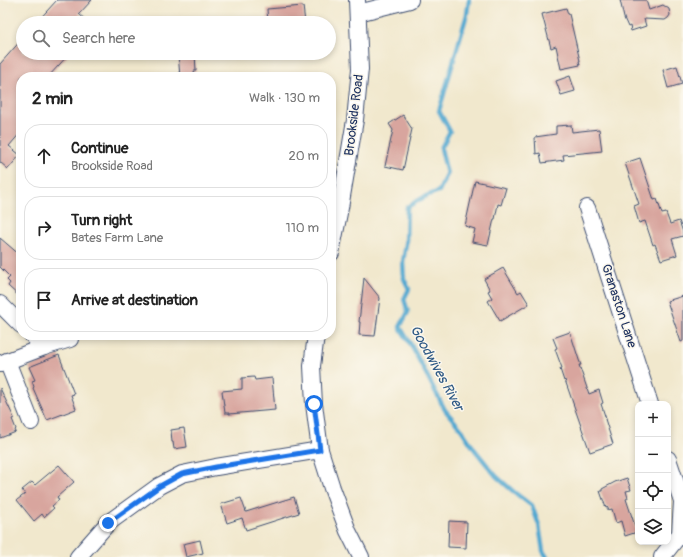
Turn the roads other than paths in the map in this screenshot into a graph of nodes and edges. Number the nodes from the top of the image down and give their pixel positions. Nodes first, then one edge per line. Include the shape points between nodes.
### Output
1 (410, 0) edge
2 (357, 6) edge
3 (588, 208) dead end
4 (336, 228) edge
5 (0, 304) edge
6 (16, 320) edge
7 (37, 340) edge
8 (67, 340) edge
9 (315, 340) edge
10 (44, 347) junction
11 (4, 362) edge
12 (649, 401) edge
13 (30, 422) dead end
14 (320, 450) junction
15 (671, 468) edge
16 (78, 557) edge
17 (361, 557) edge
18 (662, 557) edge

1 - 2 street
2 - 4 street, Brookside Road via 360,69 355,120
3 - 12 street, Granaston Lane
5 - 6 street
7 - 10 street
8 - 10 street
9 - 14 street via 312,366
10 - 11 street
11 - 13 street
14 - 16 street via 182,474 160,486 108,523
14 - 17 street via 348,531
15 - 18 street via 682,501 680,534

